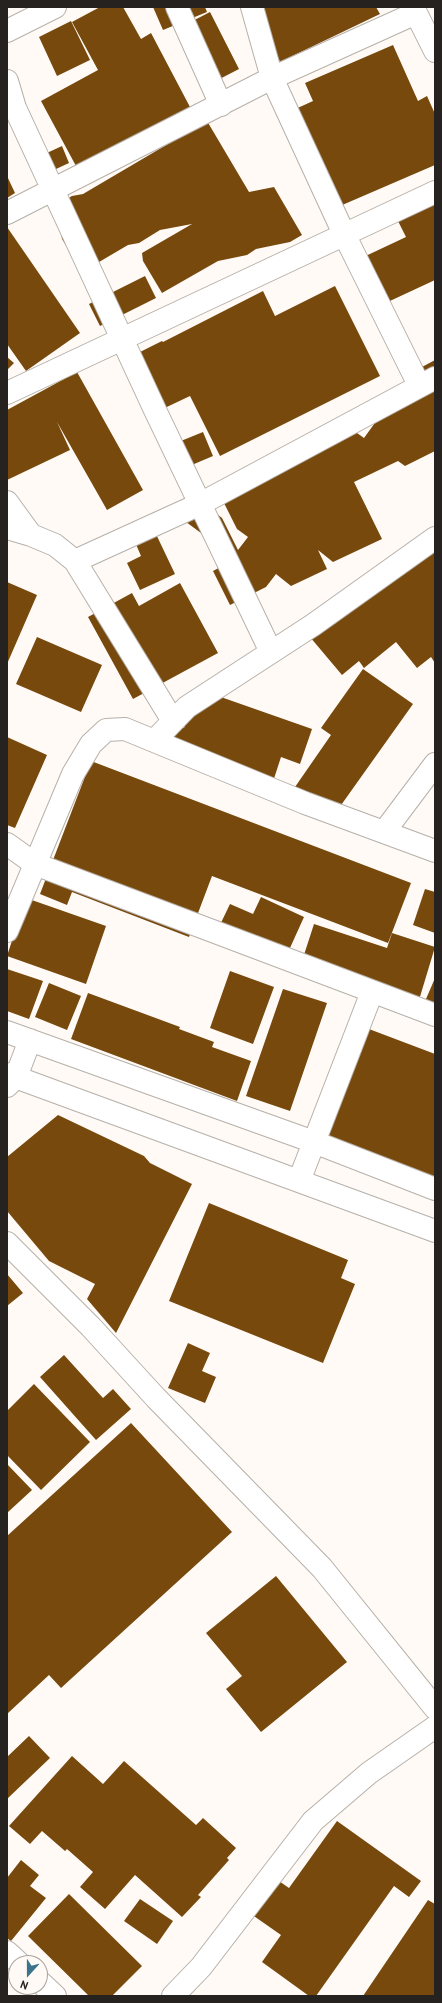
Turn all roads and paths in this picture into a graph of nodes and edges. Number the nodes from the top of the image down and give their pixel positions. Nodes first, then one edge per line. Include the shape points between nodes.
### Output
1 (55, 7) edge
2 (177, 7) edge
3 (252, 7) edge
4 (415, 10) edge
5 (7, 31) edge
6 (435, 51) edge
7 (272, 78) junction
8 (7, 81) edge
9 (221, 105) junction
10 (53, 190) junction
11 (435, 192) edge
12 (7, 213) edge
13 (344, 234) junction
14 (122, 338) junction
15 (427, 382) edge
16 (7, 393) edge
17 (7, 502) edge
18 (200, 504) junction
19 (7, 528) edge
20 (31, 535) junction
21 (435, 538) edge
22 (75, 561) junction
23 (271, 652) junction
24 (173, 721) junction
25 (154, 741) junction
26 (435, 764) edge
27 (384, 832) junction
28 (7, 844) edge
29 (435, 851) edge
30 (35, 864) junction
31 (7, 931) edge
32 (372, 992) junction
33 (435, 1015) edge
34 (7, 1032) edge
35 (30, 1040) junction
36 (10, 1079) edge
37 (314, 1142) junction
38 (299, 1181) junction
39 (435, 1189) edge
40 (435, 1231) edge
41 (7, 1243) edge
42 (435, 1708) edge
43 (435, 1727) edge
44 (173, 1996) edge

1 - 5 street
2 - 9 street
3 - 7 street
4 - 6 street
4 - 7 street
7 - 9 street
7 - 13 street
8 - 10 street via 15,108
9 - 10 street
10 - 12 street
10 - 14 street
11 - 13 street
13 - 14 street
13 - 15 street
14 - 16 street
14 - 18 street
15 - 18 street
17 - 20 street
18 - 22 street
18 - 23 street
19 - 20 street
20 - 22 street via 55,546
21 - 23 street
22 - 24 street
23 - 24 street via 187,707
24 - 25 street
25 - 27 street via 305,803
25 - 30 street via 125,729 106,730 91,744 73,774
26 - 27 street
27 - 29 street
28 - 30 street
30 - 31 street
30 - 32 street
32 - 33 street
32 - 37 street
34 - 35 street
35 - 36 street
35 - 37 street
36 - 38 street
37 - 38 street
37 - 39 street
38 - 40 street
41 - 42 street via 322,1568
43 - 44 street via 369,1773 313,1821 201,1967

